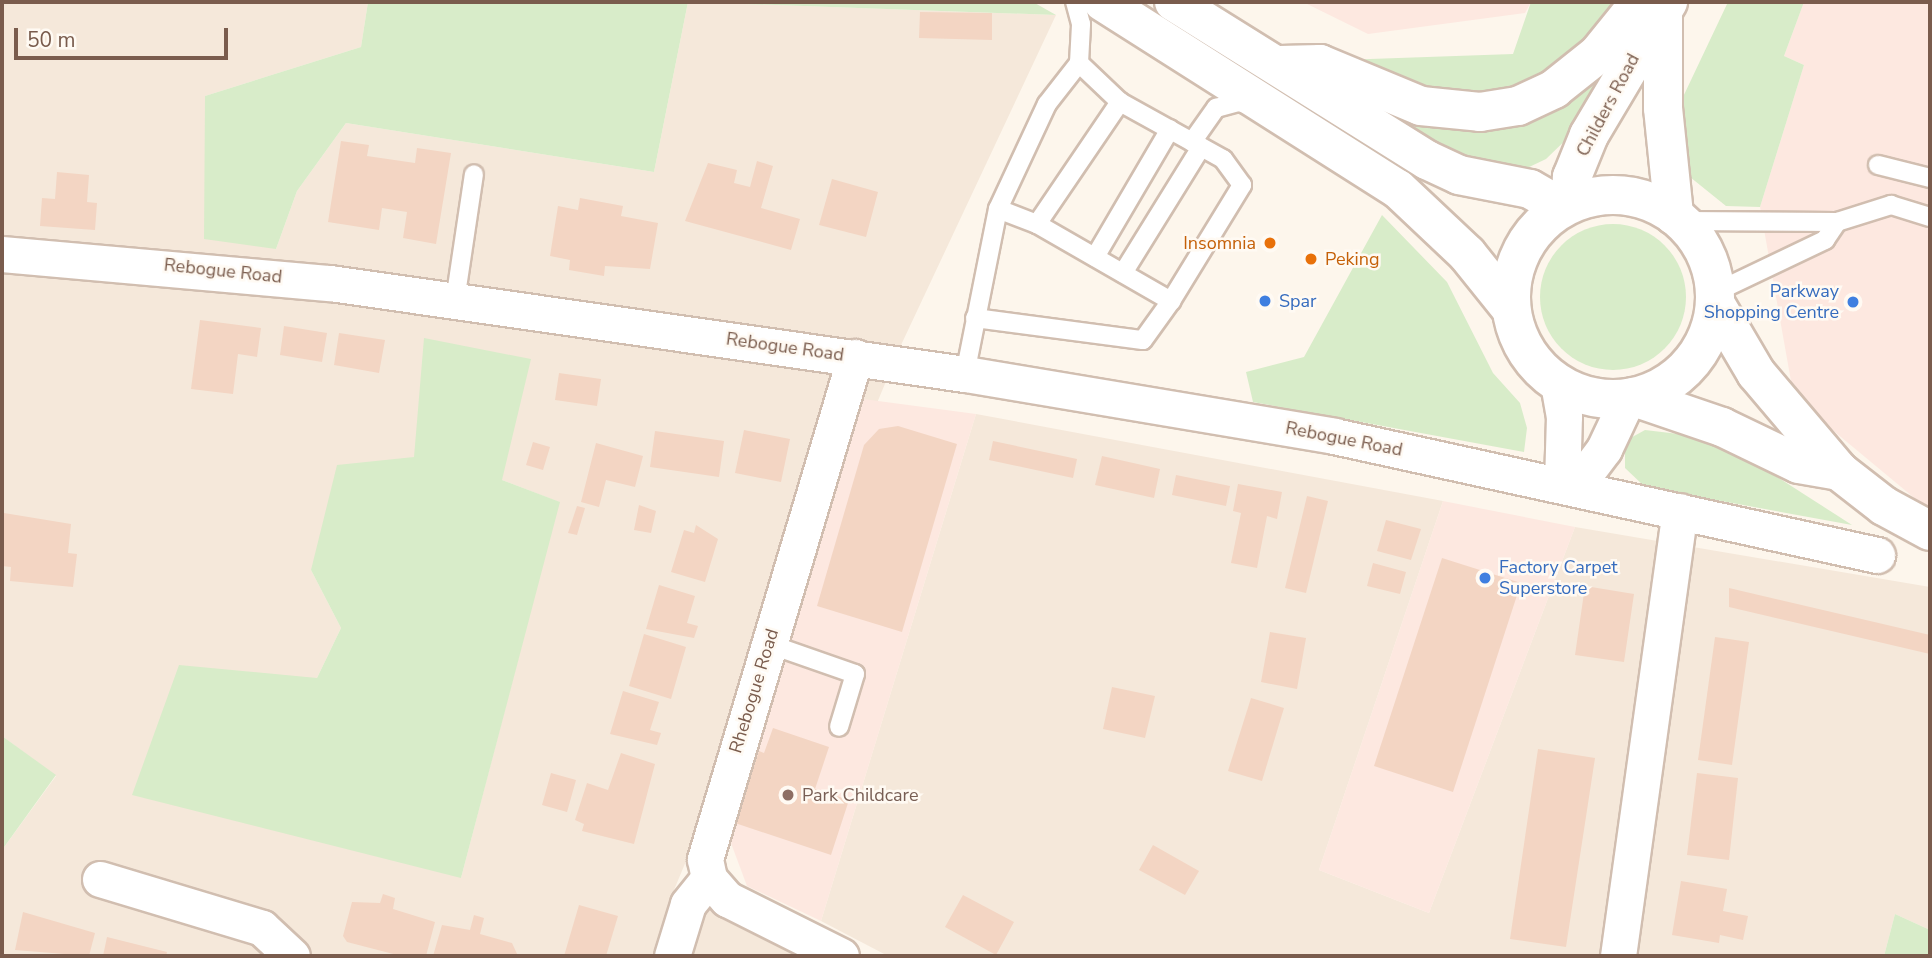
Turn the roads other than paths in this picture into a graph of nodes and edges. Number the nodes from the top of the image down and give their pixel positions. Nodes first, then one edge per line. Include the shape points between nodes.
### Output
1 (1075, 2) edge
2 (1103, 2) edge
3 (1174, 2) edge
4 (1657, 6) edge
5 (1079, 63) junction
6 (1274, 65) junction
7 (1120, 102) junction
8 (1279, 114) junction
9 (1170, 129) junction
10 (1196, 144) junction
11 (1878, 165) dead end
12 (474, 174) dead end
13 (1930, 178) edge
14 (1566, 204) junction
15 (998, 209) junction
16 (1930, 217) edge
17 (1679, 218) junction
18 (1837, 222) junction
19 (1037, 224) junction
20 (2, 254) edge
21 (1095, 257) junction
22 (1123, 273) junction
23 (1716, 298) junction
24 (456, 300) junction
25 (1171, 301) junction
26 (1511, 309) junction
27 (975, 318) junction
28 (855, 357) junction
29 (965, 374) junction
30 (1558, 383) junction
31 (1631, 397) junction
32 (1839, 471) junction
33 (1562, 484) junction
34 (1680, 511) junction
35 (1930, 531) edge
36 (1877, 555) dead end
37 (769, 644) junction
38 (839, 727) dead end
39 (709, 878) junction
40 (100, 879) dead end
41 (292, 956) edge
42 (671, 956) edge
43 (841, 956) edge
44 (1618, 956) edge

1 - 5 lane via 1081,24
2 - 8 main road
3 - 6 main road
4 - 6 main road via 1554,89 1518,106 1480,112 1421,106 1320,64
4 - 14 main road, Childers Road via 1589,135
4 - 17 main road, Childers Road via 1663,108
5 - 7 lane
5 - 15 lane via 1047,104
6 - 14 main road via 1427,160 1459,175 1530,189
7 - 9 lane
7 - 19 lane
8 - 10 lane via 1239,102 1216,108
8 - 26 main road via 1398,189 1466,254
9 - 10 lane
9 - 21 lane
10 - 22 lane
10 - 25 lane via 1223,159 1242,185
11 - 13 lane
12 - 24 lane
14 - 17 main road via 1606,195 1642,199
14 - 26 main road via 1521,251 1511,279
15 - 19 lane
15 - 27 lane
16 - 18 lane via 1891,205
17 - 18 lane
17 - 23 main road via 1711,266
18 - 23 lane via 1825,240
19 - 21 lane
20 - 24 street, Rebogue Road via 231,271
21 - 22 lane
22 - 25 lane
23 - 31 main road via 1698,354 1659,388
23 - 32 main road via 1756,373
24 - 28 street, Rebogue Road
25 - 27 lane via 1143,340
26 - 30 main road via 1530,355
27 - 29 lane
28 - 29 street, Rebogue Road
28 - 37 street, Rhebogue Road
29 - 33 street, Rebogue Road via 1242,419
30 - 31 main road via 1591,397
30 - 33 street via 1564,416
31 - 32 main road via 1722,427 1799,464
31 - 33 street via 1604,449 1583,477
32 - 35 main road via 1884,506
33 - 34 street, Rebogue Road
34 - 36 street, Rebogue Road
34 - 44 street
37 - 38 lane via 855,674
37 - 39 street, Rhebogue Road via 705,859
39 - 42 street via 688,904
39 - 43 street via 727,899
40 - 41 street via 261,928

